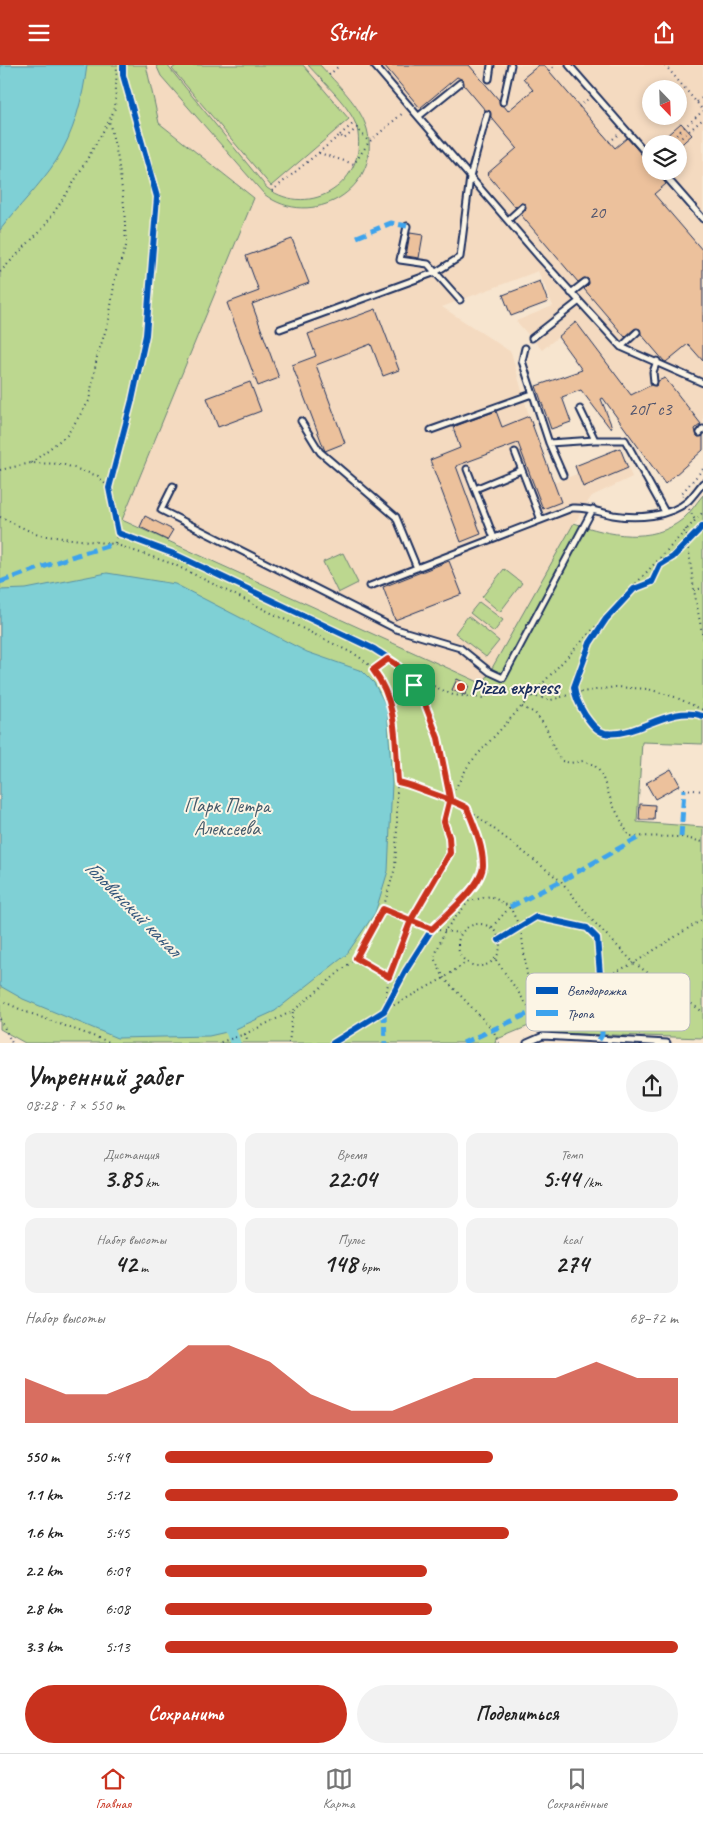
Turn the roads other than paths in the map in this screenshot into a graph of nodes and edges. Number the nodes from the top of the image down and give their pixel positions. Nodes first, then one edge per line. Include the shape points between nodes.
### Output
1 (374, 65) edge
2 (491, 65) edge
3 (510, 65) edge
4 (569, 65) edge
5 (489, 79) dead end
6 (460, 83) dead end
7 (503, 102) dead end
8 (487, 114) dead end
9 (419, 116) junction
10 (642, 149) edge
11 (470, 177) junction
12 (669, 180) edge
13 (522, 207) dead end
14 (703, 219) edge
15 (508, 220) junction
16 (407, 226) dead end
17 (436, 272) junction
18 (585, 282) dead end
19 (571, 293) junction
20 (460, 300) dead end
21 (578, 302) junction
22 (280, 329) dead end
23 (637, 332) dead end
24 (532, 338) dead end
25 (621, 347) junction
26 (525, 348) dead end
27 (657, 361) junction
28 (654, 382) dead end
29 (703, 383) edge
30 (532, 394) junction
31 (580, 409) dead end
32 (301, 421) dead end
33 (431, 430) dead end
34 (595, 440) junction
35 (549, 443) junction
36 (515, 451) dead end
37 (467, 469) dead end
38 (522, 470) junction
39 (562, 475) dead end
40 (703, 483) edge
41 (173, 486) dead end
42 (475, 489) junction
43 (593, 509) junction
44 (665, 512) junction
45 (541, 520) junction
46 (494, 538) junction
47 (417, 568) junction
48 (370, 586) dead end
49 (617, 1042) edge
50 (527, 1043) edge
51 (667, 1043) edge

1 - 9 lane
2 - 5 lane
3 - 7 lane
4 - 10 lane
6 - 9 lane
8 - 11 lane
9 - 11 lane
11 - 15 lane
11 - 17 lane via 460,257
12 - 14 lane
13 - 15 lane
15 - 19 lane
16 - 17 lane via 400,259 428,265
17 - 20 lane
17 - 22 lane
18 - 19 lane
19 - 21 lane
21 - 24 lane
21 - 25 lane
23 - 25 lane
25 - 27 lane
26 - 30 lane via 522,361
27 - 28 lane
27 - 29 lane
30 - 33 lane
30 - 35 lane
31 - 34 lane
32 - 47 lane via 320,452 396,517
34 - 35 lane
34 - 44 lane via 625,440
35 - 39 lane
36 - 38 lane
37 - 42 lane
38 - 42 lane
38 - 45 lane
40 - 44 lane via 686,502
41 - 43 lane via 161,511 396,629 460,648 502,679
42 - 46 lane
43 - 44 lane via 625,517
43 - 45 lane via 572,508
45 - 46 lane
46 - 47 lane
47 - 48 lane
49 - 50 lane via 543,1036
49 - 51 lane

